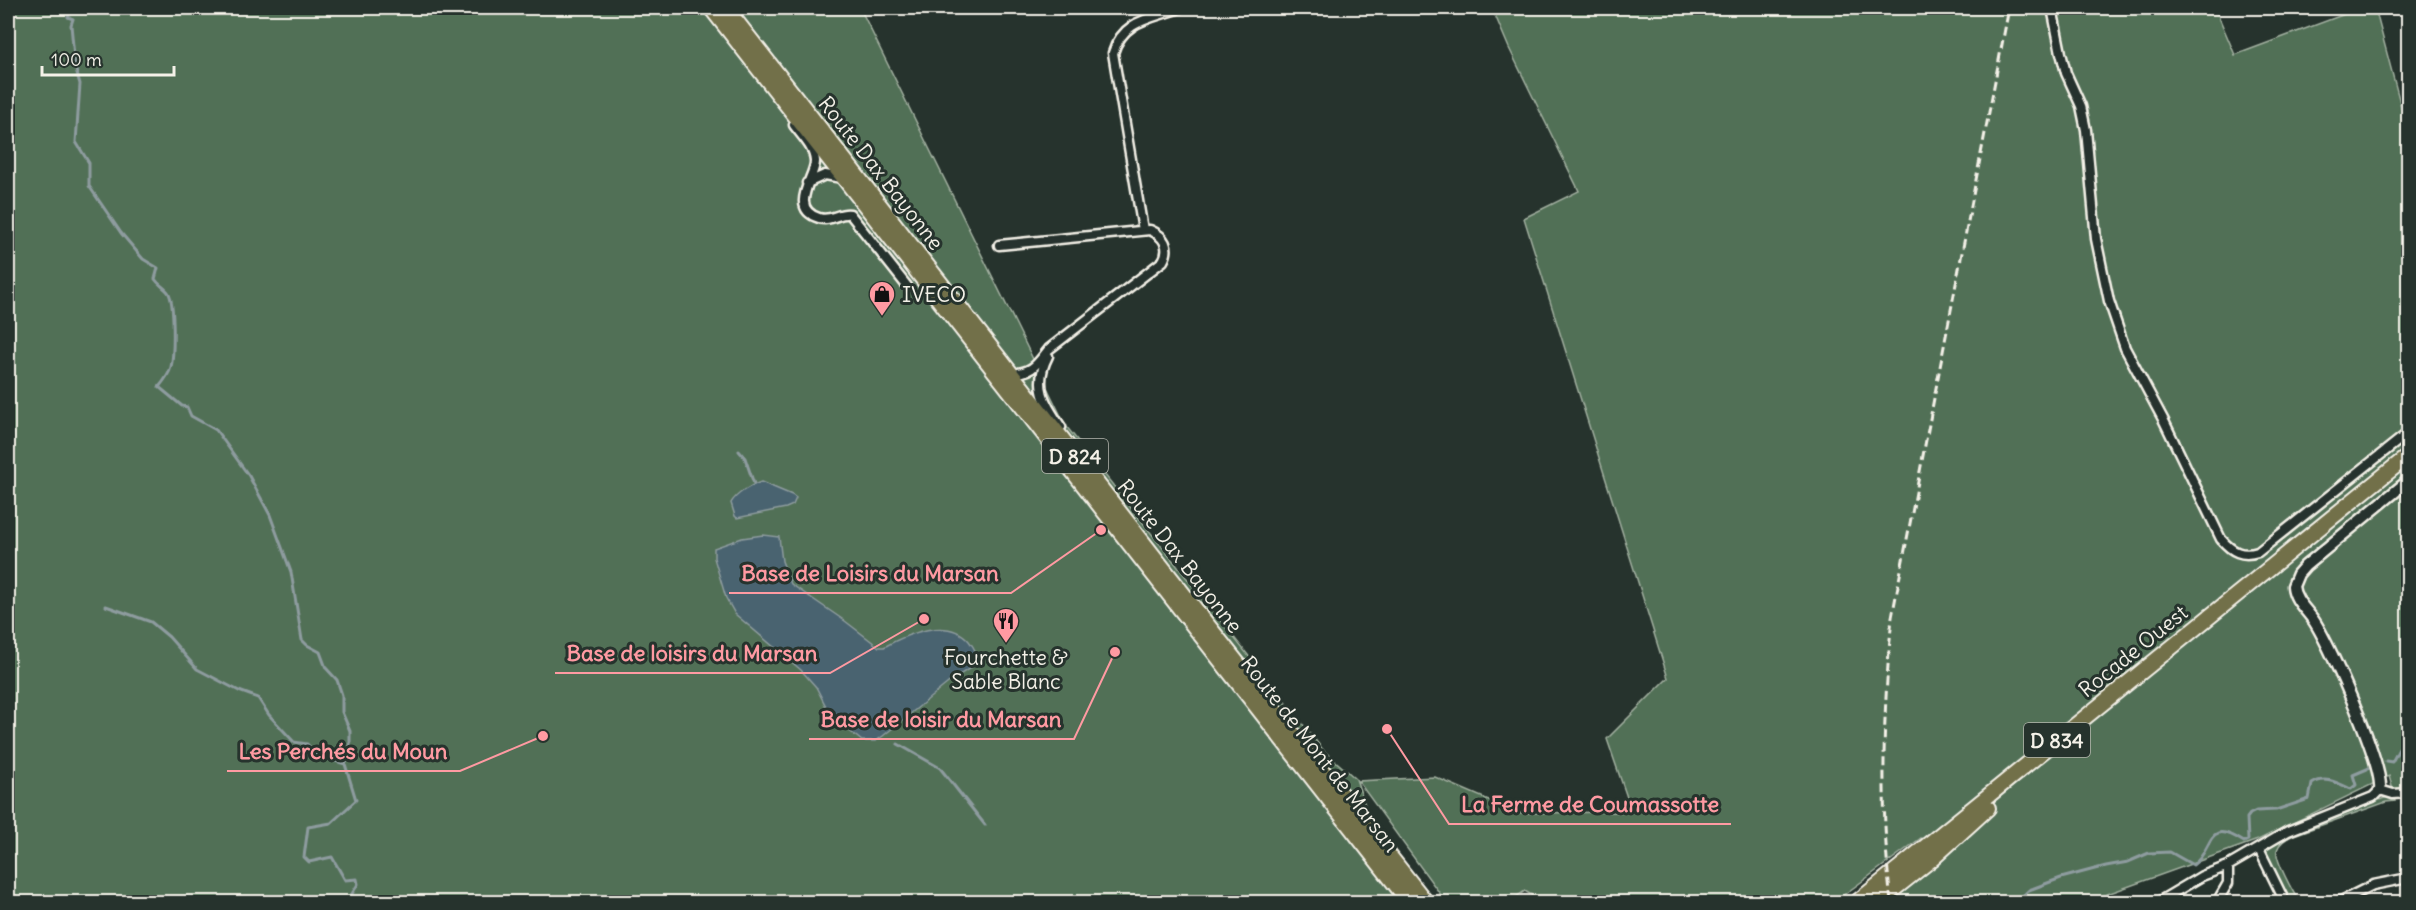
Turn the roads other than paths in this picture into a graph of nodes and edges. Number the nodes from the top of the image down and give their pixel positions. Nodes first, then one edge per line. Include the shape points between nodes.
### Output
1 (711, 8) edge
2 (726, 8) edge
3 (1180, 8) edge
4 (2052, 8) edge
5 (749, 57) junction
6 (844, 178) junction
7 (807, 184) junction
8 (1143, 230) junction
9 (999, 245) dead end
10 (907, 286) dead end
11 (1060, 342) junction
12 (1011, 374) junction
13 (2409, 433) edge
14 (2409, 456) edge
15 (2409, 464) edge
16 (2409, 481) edge
17 (2360, 494) junction
18 (1115, 507) junction
19 (2258, 577) junction
20 (2380, 790) junction
21 (2409, 794) edge
22 (2259, 849) junction
23 (2228, 866) junction
24 (2409, 878) edge
25 (1409, 903) edge
26 (1426, 903) edge
27 (1857, 903) edge
28 (1878, 903) edge
29 (2158, 903) edge
30 (2217, 903) edge
31 (2285, 903) edge
32 (2338, 903) edge

1 - 5 main road, Route de Mont de Marsan / D 824
2 - 12 main road, Route Dax Bayonne / D 824
3 - 8 street via 1127,27 1116,41 1113,53
4 - 13 street via 2066,73 2083,114 2096,239 2124,348 2225,544 2243,556 2259,552
5 - 6 main road, Route de Mont de Marsan / D 824
5 - 7 street via 765,86 811,148 815,168
6 - 7 street via 825,175
6 - 25 main road, Route de Mont de Marsan / D 824
7 - 10 street via 804,200 810,213 826,220 850,214
8 - 9 street
8 - 11 street via 1154,231 1165,243 1163,261
11 - 12 street via 1032,369
11 - 18 street via 1044,364 1043,399
12 - 18 main road, Route Dax Bayonne / D 824
14 - 17 main road, Rocade Ouest / D 834
15 - 17 street
16 - 20 street via 2305,566 2292,586 2340,675 2380,773
17 - 19 main road, Rocade Ouest / D 834
18 - 26 main road, Route Dax Bayonne / D 824
19 - 27 main road, Rocade Ouest / D 834
19 - 28 main road via 2208,628 2026,775
20 - 21 street
20 - 22 street via 2373,797 2296,828
22 - 23 street
22 - 31 street
23 - 29 street via 2202,876
23 - 30 street via 2228,883
24 - 32 street via 2373,885

